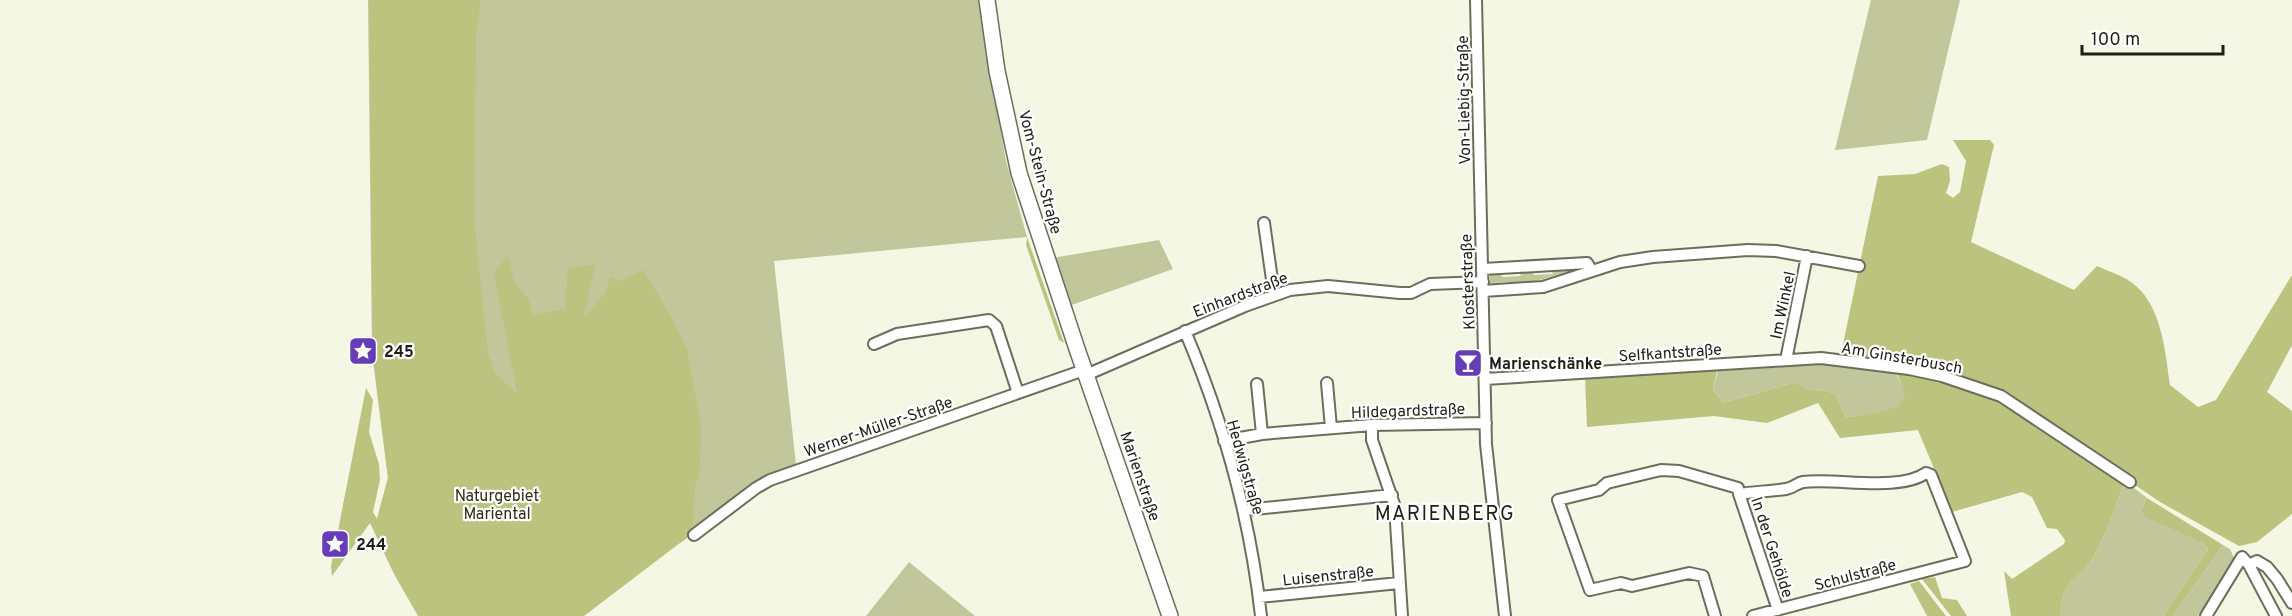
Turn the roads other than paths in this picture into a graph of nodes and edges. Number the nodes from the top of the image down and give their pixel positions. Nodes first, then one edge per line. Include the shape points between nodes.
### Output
1 (987, 0) edge
2 (1476, 0) edge
3 (1480, 199) joint
4 (1263, 223) dead end
5 (1807, 256) junction
6 (1859, 266) dead end
7 (1483, 269) junction
8 (1592, 271) junction
9 (1483, 287) junction
10 (1274, 294) junction
11 (1185, 331) junction
12 (874, 344) dead end
13 (1077, 349) joint
14 (1786, 360) junction
15 (1085, 372) junction
16 (1485, 380) junction
17 (1327, 383) dead end
18 (1257, 384) dead end
19 (1018, 393) junction
20 (1486, 423) junction
21 (1372, 425) junction
22 (1331, 428) junction
23 (1263, 434) junction
24 (1224, 441) junction
25 (2130, 482) dead end
26 (1739, 494) junction
27 (1392, 495) junction
28 (1245, 510) junction
29 (694, 535) dead end
30 (1965, 561) joint
31 (2246, 561) junction
32 (1400, 583) junction
33 (1259, 597) junction
34 (2292, 603) edge
35 (1778, 610) junction
36 (1170, 616) edge
37 (1261, 616) edge
38 (1402, 616) edge
39 (1505, 616) edge
40 (1715, 616) edge
41 (1754, 616) edge
42 (2206, 616) edge
43 (2277, 616) edge

1 - 13 main road, Vom-Stein-Straße via 997,71 1019,173
2 - 3 street, Von-Liebig-Straße
3 - 7 street, Klosterstraße
4 - 10 street
5 - 6 street, Einhardstraße
5 - 8 street, Einhardstraße via 1748,250 1653,257
5 - 14 street, Im Winkel
7 - 8 street via 1587,263
7 - 9 street, Klosterstraße
8 - 9 street, Einhardstraße via 1544,287
9 - 10 street, Einhardstraße via 1430,284 1410,293 1387,294 1307,286
9 - 16 street, Klosterstraße
10 - 11 street, Einhardstraße
11 - 15 street, Einhardstraße
11 - 24 street, Hedwigstraße
12 - 19 street via 897,334 989,320 996,326
13 - 15 main road, Marienstraße
14 - 16 street, Selfkantstraße
14 - 25 street, Am Ginsterbusch via 1852,360 1968,384 2001,396
15 - 19 street, Werner-Müller-Straße
15 - 36 main road, Marienstraße
16 - 20 street, Klosterstraße
17 - 22 street, Hildegardstraße
18 - 23 street
19 - 29 street, Werner-Müller-Straße via 771,480
20 - 21 street, Hildegardstraße
20 - 39 street, Klosterstraße
21 - 22 street, Hildegardstraße
21 - 27 street via 1375,451
22 - 23 street, Hildegardstraße
23 - 24 street, Hildegardstraße
24 - 28 street, Hedwigstraße
26 - 30 street, In der Gehölde via 1790,489 1800,482 1916,481 1929,473
26 - 35 street, In der Gehölde
26 - 40 street, In der Gehölde via 1738,488 1679,471 1661,470 1558,500 1590,590 1698,574 1703,576
27 - 28 street
27 - 32 street
28 - 33 street, Hedwigstraße
30 - 35 street, Schulstraße
31 - 34 street via 2257,561 2267,567
31 - 42 street
31 - 43 street
32 - 33 street, Luisenstraße
32 - 38 street
33 - 37 street, Hedwigstraße
35 - 41 street, Schulstraße

